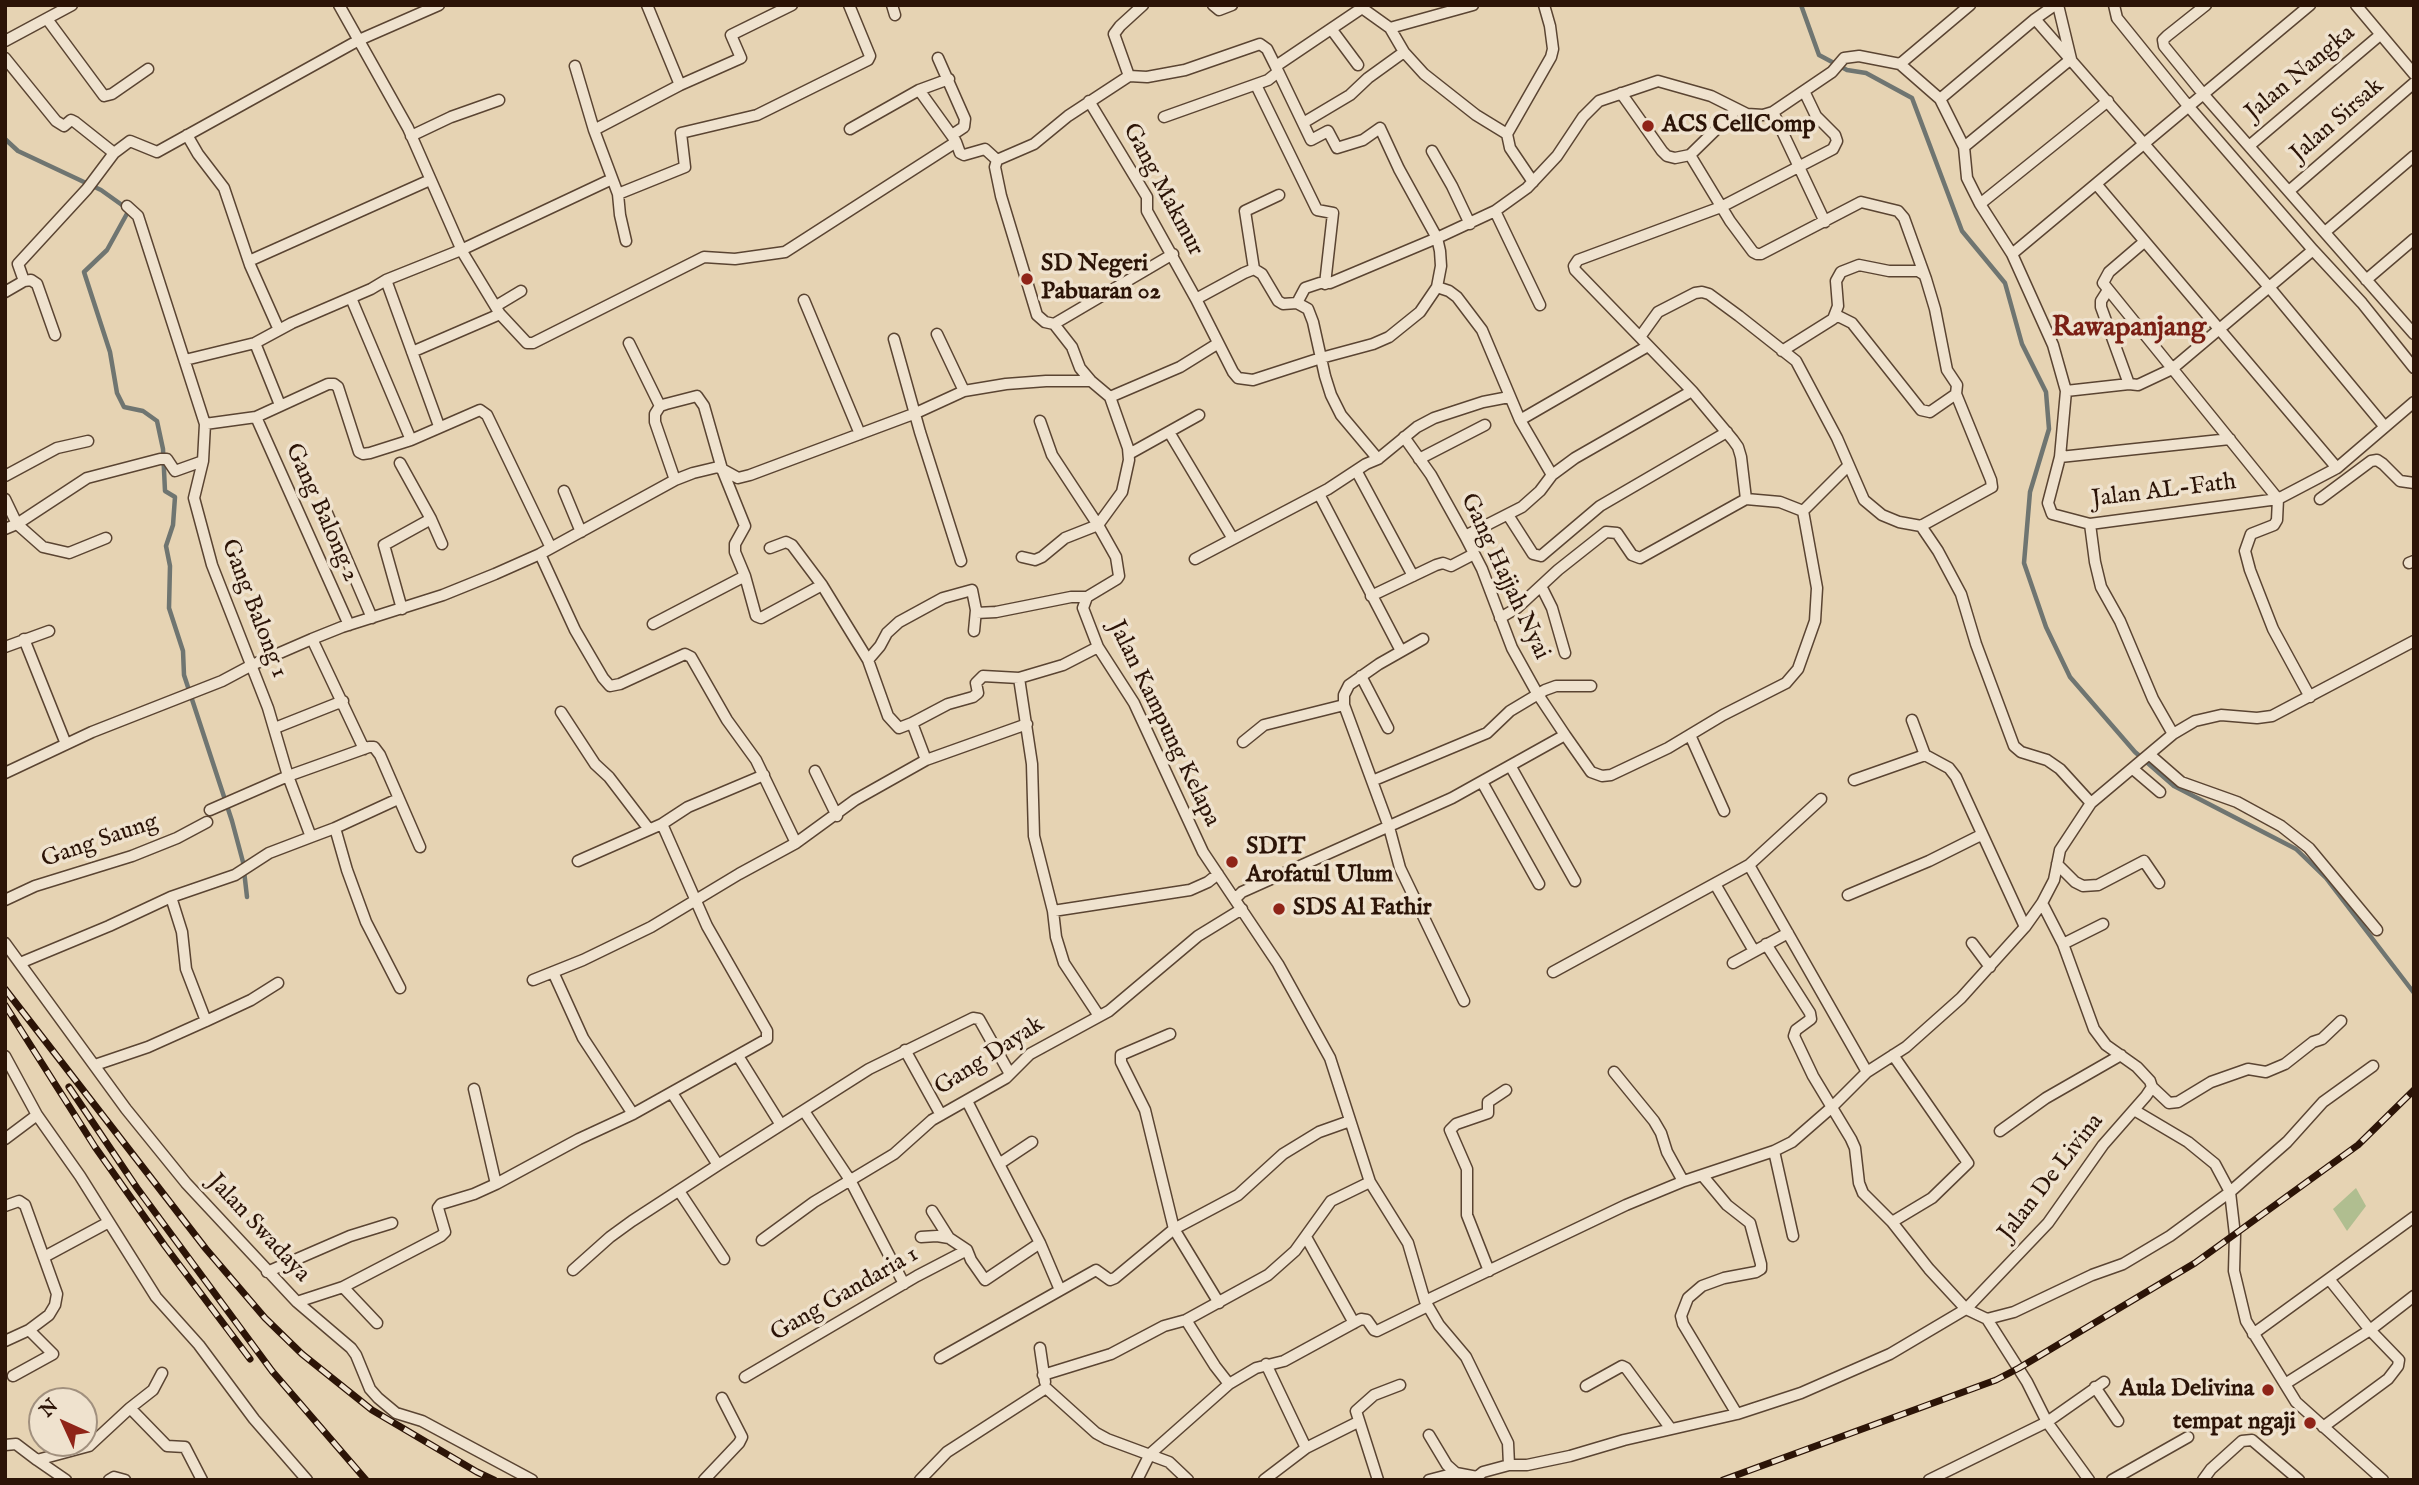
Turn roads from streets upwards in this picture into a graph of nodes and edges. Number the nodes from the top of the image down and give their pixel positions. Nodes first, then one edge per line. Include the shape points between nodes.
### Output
1 (72, 5) edge
2 (339, 5) edge
3 (439, 5) edge
4 (647, 5) edge
5 (792, 5) edge
6 (849, 5) edge
7 (1143, 5) edge
8 (1213, 5) edge
9 (1232, 5) edge
10 (1473, 5) edge
11 (1544, 5) edge
12 (1970, 5) edge
13 (2057, 5) edge
14 (2114, 5) edge
15 (2206, 5) edge
16 (2310, 5) edge
17 (2356, 5) edge
18 (1360, 7) edge
19 (1443, 8) edge
20 (47, 19) junction
21 (2035, 19) junction
22 (1390, 28) junction
23 (1332, 30) junction
24 (2380, 35) junction
25 (359, 40) junction
26 (5, 41) edge
27 (1404, 52) junction
28 (5, 58) edge
29 (938, 58) dead end
30 (2071, 59) junction
31 (1356, 62) dead end
32 (1900, 64) junction
33 (575, 66) dead end
34 (1276, 68) junction
35 (148, 69) dead end
36 (2414, 74) edge
37 (1129, 76) junction
38 (949, 79) junction
39 (2414, 83) edge
40 (680, 85) junction
41 (1256, 85) junction
42 (919, 90) junction
43 (1804, 91) junction
44 (1621, 93) junction
45 (1940, 99) junction
46 (499, 100) dead end
47 (1089, 101) junction
48 (2108, 101) junction
49 (2197, 101) junction
50 (1737, 109) junction
51 (1773, 112) junction
52 (1164, 117) dead end
53 (1303, 123) junction
54 (850, 129) dead end
55 (594, 130) junction
56 (1507, 134) junction
57 (187, 135) junction
58 (411, 136) junction
59 (954, 139) junction
60 (2145, 144) junction
61 (1964, 146) junction
62 (2249, 146) junction
63 (1432, 152) dead end
64 (114, 153) junction
65 (1689, 155) junction
66 (2414, 156) edge
67 (997, 160) junction
68 (1800, 166) junction
69 (612, 179) junction
70 (430, 180) junction
71 (1533, 183) junction
72 (2097, 185) junction
73 (2289, 191) junction
74 (618, 194) junction
75 (1279, 195) dead end
76 (1980, 204) junction
77 (127, 206) dead end
78 (1721, 207) junction
79 (1495, 211) junction
80 (1825, 222) junction
81 (1470, 224) junction
82 (2325, 232) junction
83 (1437, 238) junction
84 (2414, 239) edge
85 (626, 241) dead end
86 (2144, 242) junction
87 (461, 250) junction
88 (2313, 250) junction
89 (1172, 254) junction
90 (2012, 254) junction
91 (249, 261) junction
92 (1254, 270) junction
93 (1923, 274) junction
94 (386, 279) junction
95 (2365, 279) junction
96 (24, 281) junction
97 (1325, 284) junction
98 (1437, 287) junction
99 (2269, 287) junction
100 (521, 290) dead end
101 (2108, 290) junction
102 (2374, 290) junction
103 (5, 292) edge
104 (351, 298) junction
105 (1196, 299) junction
106 (804, 300) dead end
107 (1297, 303) junction
108 (2362, 303) junction
109 (1540, 305) dead end
110 (498, 310) junction
111 (1836, 315) junction
112 (2409, 320) edge
113 (1054, 324) junction
114 (2220, 328) junction
115 (279, 330) junction
116 (937, 334) dead end
117 (2414, 334) edge
118 (55, 335) dead end
119 (894, 339) dead end
120 (1644, 341) junction
121 (629, 343) dead end
122 (255, 344) junction
123 (1217, 344) junction
124 (1782, 351) junction
125 (412, 352) junction
126 (1321, 358) junction
127 (185, 360) junction
128 (2414, 368) edge
129 (2172, 369) junction
130 (1091, 381) junction
131 (2129, 384) junction
132 (964, 391) junction
133 (1692, 391) junction
134 (2066, 391) junction
135 (1956, 394) junction
136 (1111, 397) junction
137 (1509, 397) junction
138 (2414, 402) edge
139 (280, 405) junction
140 (660, 406) junction
141 (916, 413) junction
142 (1199, 415) dead end
143 (256, 417) junction
144 (1520, 419) junction
145 (1040, 421) dead end
146 (205, 424) junction
147 (1485, 425) dead end
148 (439, 426) junction
149 (2385, 427) junction
150 (1169, 432) junction
151 (1727, 432) junction
152 (860, 434) junction
153 (1404, 437) junction
154 (2230, 439) junction
155 (411, 440) junction
156 (88, 441) dead end
157 (1129, 454) junction
158 (2060, 457) junction
159 (1378, 459) junction
160 (1419, 459) junction
161 (203, 461) junction
162 (400, 463) dead end
163 (1848, 466) junction
164 (2337, 468) junction
165 (722, 469) junction
166 (1357, 472) junction
167 (1552, 475) junction
168 (5, 476) edge
169 (676, 480) junction
170 (2414, 483) edge
171 (564, 491) dead end
172 (1319, 494) junction
173 (5, 499) edge
174 (1746, 499) junction
175 (2278, 499) junction
176 (2320, 499) dead end
177 (1803, 511) junction
178 (327, 513) dead end
179 (1508, 515) junction
180 (431, 519) junction
181 (17, 524) junction
182 (2090, 524) junction
183 (1098, 526) junction
184 (1921, 526) junction
185 (5, 529) edge
186 (581, 532) junction
187 (1465, 536) junction
188 (106, 538) dead end
189 (1233, 539) junction
190 (442, 544) dead end
191 (551, 548) junction
192 (770, 548) dead end
193 (540, 554) junction
194 (1474, 554) junction
195 (1022, 557) dead end
196 (1195, 559) dead end
197 (961, 561) dead end
198 (745, 576) junction
199 (1413, 576) junction
200 (822, 585) junction
201 (1541, 586) junction
202 (1371, 596) junction
203 (1087, 597) junction
204 (402, 608) junction
205 (976, 613) junction
206 (372, 618) junction
207 (1500, 618) junction
208 (653, 624) dead end
209 (349, 625) junction
210 (49, 631) dead end
211 (974, 631) dead end
212 (24, 639) junction
213 (312, 639) junction
214 (1423, 639) dead end
215 (2414, 641) edge
216 (5, 647) edge
217 (1098, 647) junction
218 (1401, 651) junction
219 (1565, 653) dead end
220 (867, 660) junction
221 (252, 665) junction
222 (1361, 676) junction
223 (1019, 678) junction
224 (1591, 686) dead end
225 (1537, 694) junction
226 (2310, 697) junction
227 (343, 701) junction
228 (1344, 705) junction
229 (561, 712) dead end
230 (1912, 720) dead end
231 (912, 723) junction
232 (1027, 724) junction
233 (275, 728) junction
234 (1388, 728) dead end
235 (2173, 734) junction
236 (1565, 735) junction
237 (1690, 736) junction
238 (1243, 743) dead end
239 (66, 744) junction
240 (365, 749) junction
241 (1925, 755) junction
242 (926, 760) junction
243 (2142, 762) junction
244 (1511, 766) junction
245 (815, 771) dead end
246 (5, 773) edge
247 (764, 775) junction
248 (288, 776) junction
249 (1854, 780) dead end
250 (1372, 781) junction
251 (1482, 782) junction
252 (2160, 792) dead end
253 (398, 799) junction
254 (1821, 799) dead end
255 (2091, 803) junction
256 (215, 808) dead end
257 (1724, 811) dead end
258 (837, 816) junction
259 (207, 822) dead end
260 (662, 824) junction
261 (1389, 827) junction
262 (335, 828) junction
263 (648, 828) junction
264 (1981, 835) junction
265 (311, 837) junction
266 (796, 843) junction
267 (420, 847) dead end
268 (578, 861) dead end
269 (2057, 864) junction
270 (1749, 865) junction
271 (1217, 874) junction
272 (1575, 881) dead end
273 (2159, 883) dead end
274 (1539, 884) dead end
275 (1715, 884) junction
276 (1848, 895) dead end
277 (171, 897) junction
278 (1235, 899) junction
279 (5, 900) edge
280 (695, 901) junction
281 (2042, 903) junction
282 (1242, 909) junction
283 (1053, 911) junction
284 (2103, 924) dead end
285 (2025, 927) junction
286 (2377, 930) dead end
287 (1786, 931) junction
288 (5, 943) edge
289 (1972, 943) dead end
290 (2063, 943) junction
291 (1766, 944) junction
292 (1754, 951) junction
293 (20, 963) junction
294 (1734, 963) dead end
295 (1990, 967) junction
296 (553, 972) junction
297 (1553, 972) dead end
298 (533, 980) dead end
299 (278, 983) dead end
300 (400, 988) dead end
301 (1464, 1001) dead end
302 (1099, 1016) junction
303 (206, 1021) junction
304 (2340, 1021) dead end
305 (1170, 1034) dead end
306 (905, 1050) junction
307 (1893, 1055) junction
308 (2121, 1055) junction
309 (5, 1056) edge
310 (738, 1056) junction
311 (95, 1065) junction
312 (2373, 1066) dead end
313 (1614, 1072) dead end
314 (1867, 1072) junction
315 (1010, 1074) junction
316 (2152, 1087) junction
317 (474, 1089) dead end
318 (1506, 1090) dead end
319 (671, 1093) junction
320 (967, 1101) junction
321 (1831, 1108) junction
322 (2134, 1110) junction
323 (804, 1111) junction
324 (633, 1114) junction
325 (37, 1115) junction
326 (941, 1115) junction
327 (1350, 1121) junction
328 (781, 1125) junction
329 (2000, 1131) dead end
330 (5, 1139) edge
331 (1032, 1142) dead end
332 (1774, 1151) junction
333 (999, 1164) junction
334 (718, 1166) junction
335 (1702, 1175) junction
336 (850, 1180) junction
337 (1683, 1181) junction
338 (1370, 1182) junction
339 (496, 1184) junction
340 (679, 1191) junction
341 (2230, 1192) junction
342 (5, 1206) edge
343 (932, 1211) dead end
344 (2414, 1217) edge
345 (109, 1222) junction
346 (1892, 1222) junction
347 (392, 1223) dead end
348 (1174, 1229) junction
349 (1793, 1236) dead end
350 (921, 1237) dead end
351 (1306, 1237) junction
352 (949, 1238) junction
353 (762, 1240) dead end
354 (1040, 1243) junction
355 (967, 1250) junction
356 (44, 1256) junction
357 (724, 1259) dead end
358 (573, 1270) dead end
359 (1489, 1271) junction
360 (267, 1272) junction
361 (2329, 1279) junction
362 (904, 1284) junction
363 (343, 1287) junction
364 (1060, 1290) junction
365 (2414, 1296) edge
366 (297, 1302) junction
367 (1219, 1303) junction
368 (1426, 1303) junction
369 (1966, 1309) junction
370 (1186, 1320) junction
371 (1987, 1320) junction
372 (377, 1323) dead end
373 (1354, 1323) junction
374 (2370, 1330) junction
375 (29, 1331) junction
376 (2253, 1334) junction
377 (5, 1341) edge
378 (1040, 1348) dead end
379 (940, 1358) dead end
380 (1266, 1364) junction
381 (162, 1373) dead end
382 (1043, 1375) junction
383 (13, 1376) dead end
384 (745, 1377) dead end
385 (1229, 1384) junction
386 (2285, 1384) junction
387 (1400, 1385) dead end
388 (1586, 1386) dead end
389 (1046, 1388) junction
390 (722, 1398) dead end
391 (130, 1408) junction
392 (1737, 1414) junction
393 (2118, 1421) dead end
394 (1358, 1422) junction
395 (2047, 1422) junction
396 (2323, 1427) junction
397 (1671, 1429) junction
398 (1429, 1434) dead end
399 (2189, 1437) dead end
400 (5, 1445) edge
401 (1306, 1448) junction
402 (1150, 1454) junction
403 (37, 1460) junction
404 (1509, 1465) junction
405 (1456, 1474) junction
406 (1946, 1476) edge
407 (1477, 1478) edge
408 (66, 1480) edge
409 (109, 1480) edge
410 (125, 1480) edge
411 (202, 1480) edge
412 (307, 1480) edge
413 (532, 1480) edge
414 (704, 1480) edge
415 (920, 1480) edge
416 (1138, 1480) edge
417 (1188, 1480) edge
418 (1264, 1480) edge
419 (1377, 1480) edge
420 (1429, 1480) edge
421 (1929, 1480) edge
422 (2089, 1480) edge
423 (2112, 1480) edge
424 (2203, 1480) edge
425 (2299, 1480) edge
426 (2383, 1480) edge

1 - 20 street
2 - 25 street
3 - 25 street
4 - 40 street
5 - 40 street via 731,34 741,58
6 - 74 street via 868,60 757,115 681,134 685,167
7 - 37 street via 1114,34
8 - 9 street via 1219,10
10 - 19 street
11 - 56 street via 1551,57
12 - 32 street
13 - 21 street
13 - 30 street
14 - 49 street via 2117,18
15 - 49 street via 2163,43
16 - 49 street
17 - 24 street
18 - 22 street
18 - 23 street
19 - 22 street
20 - 26 street
20 - 35 street via 104,96
21 - 30 street
21 - 45 street
22 - 27 street
23 - 31 street via 1358,65
23 - 34 street
24 - 36 street
24 - 62 street, Jalan Nangka
25 - 57 street
25 - 58 street
27 - 53 street via 1350,95
27 - 56 street via 1447,94
28 - 64 street via 56,121 64,125 75,122
29 - 38 street
30 - 48 street
30 - 61 street
32 - 43 street via 1844,58
32 - 45 street, Jalan AL-Fath
33 - 55 street
34 - 37 street via 1260,44 1185,70
34 - 41 street via 1269,80
34 - 53 street
37 - 47 street
38 - 42 street
38 - 59 street via 965,124
39 - 73 street, Jalan Sirsak
40 - 55 street
41 - 52 street
41 - 97 street via 1317,210 1333,213
42 - 54 street
42 - 59 street
43 - 51 street
43 - 68 street via 1816,116 1837,141 1833,149
44 - 50 street via 1652,81 1665,82
44 - 65 street via 1662,151 1675,158
44 - 71 street via 1592,105
45 - 61 street, Jalan AL-Fath
46 - 58 street
47 - 67 street via 1034,144
47 - 89 street, Gang Makmur via 1147,197 1147,211
48 - 60 street
48 - 76 street
49 - 60 street
49 - 62 street
49 - 88 street
50 - 51 street via 1755,115
50 - 65 street
51 - 68 street
53 - 83 street via 1311,140 1328,131 1337,148 1363,140 1380,128
55 - 69 street
56 - 71 street via 1510,148
57 - 64 street via 157,152 130,141
57 - 91 street via 224,188
58 - 70 street
59 - 67 street via 964,155 985,149
59 - 110 street via 785,252 735,259 704,257 533,343 527,343
60 - 72 street
60 - 99 street
61 - 76 street, Jalan AL-Fath via 1965,171
62 - 73 street
63 - 81 street
64 - 96 street via 18,264
65 - 78 street
66 - 82 street
67 - 113 street via 1001,196 1037,315
68 - 78 street
68 - 80 street
69 - 74 street
69 - 87 street
70 - 87 street
70 - 91 street
71 - 79 street
72 - 86 street
72 - 90 street
73 - 82 street
74 - 85 street
75 - 92 street via 1245,211
76 - 90 street, Jalan AL-Fath
77 - 127 street, Gang Balong 1 via 138,216
78 - 80 street via 1757,254
78 - 120 street via 1576,262 1574,270
79 - 81 street
79 - 109 street
80 - 93 street via 1861,202 1898,211
81 - 83 street
82 - 95 street
83 - 97 street
83 - 98 street via 1441,265
84 - 95 street
86 - 101 street via 2109,272 2104,283
86 - 114 street
87 - 94 street
87 - 110 street
88 - 99 street
88 - 108 street
89 - 105 street, Gang Makmur
89 - 113 street
90 - 134 street, Jalan AL-Fath via 2053,345
91 - 115 street
92 - 105 street
92 - 107 street via 1262,274 1278,301
93 - 111 street via 1859,265 1842,272 1836,281
93 - 135 street
94 - 104 street
94 - 125 street
95 - 102 street
96 - 103 street
96 - 118 street via 37,284
97 - 107 street via 1304,288
98 - 126 street via 1420,312 1389,337
98 - 137 street via 1457,297 1482,330
99 - 114 street
99 - 149 street
100 - 110 street
101 - 129 street
101 - 131 street via 2101,307
102 - 108 street
102 - 112 street
104 - 115 street
104 - 155 street
105 - 123 street, Gang Makmur
106 - 152 street
107 - 126 street via 1308,309
108 - 128 street
110 - 125 street
111 - 124 street
111 - 135 street via 1852,323 1921,410 1930,412
112 - 117 street
113 - 130 street
114 - 129 street
114 - 164 street
115 - 122 street
116 - 132 street
119 - 141 street
120 - 124 street via 1658,312 1702,292
120 - 133 street
120 - 144 street
121 - 140 street
122 - 127 street
122 - 139 street
123 - 126 street, Gang Makmur via 1233,372 1244,380
123 - 136 street via 1180,367
124 - 163 street via 1801,367
125 - 148 street
126 - 159 street via 1341,415
127 - 146 street, Gang Balong 1
129 - 131 street via 2151,381
129 - 154 street
130 - 132 street via 1006,384
130 - 136 street
131 - 134 street
132 - 141 street
133 - 151 street
133 - 167 street
134 - 158 street, Jalan AL-Fath
135 - 184 street via 1992,487
136 - 157 street
137 - 144 street
137 - 153 street via 1434,418
138 - 149 street, Jalan AL-Fath
139 - 143 street
139 - 155 street via 334,384 359,452
140 - 165 street via 701,398
140 - 169 street via 655,422
141 - 152 street
141 - 197 street
142 - 150 street
143 - 146 street
143 - 209 street, Gang Balong 2
144 - 167 street
145 - 183 street via 1052,455
146 - 161 street, Gang Balong 1
147 - 160 street
148 - 155 street
148 - 191 street via 480,410 487,415
149 - 164 street, Jalan AL-Fath
150 - 157 street
150 - 189 street
151 - 174 street via 1738,447
151 - 179 street via 1601,506 1541,556 1533,554
152 - 165 street via 750,475 738,478
153 - 159 street
153 - 160 street, Gang Hajjah Nyai
154 - 158 street
154 - 175 street
156 - 168 street via 57,448
157 - 183 street via 1122,492
158 - 182 street, Jalan AL-Fath via 2049,509 2056,516
159 - 166 street
160 - 187 street, Gang Hajjah Nyai
161 - 181 street via 175,471 163,459 87,478
161 - 221 street, Gang Balong 1 via 194,498 212,565
162 - 180 street
163 - 177 street
163 - 184 street via 1864,500 1882,515
164 - 175 street, Jalan AL-Fath
165 - 169 street
165 - 198 street via 745,526 735,544
166 - 172 street
166 - 199 street
167 - 179 street via 1530,501
169 - 186 street
170 - 176 street via 2400,481 2384,464 2371,461
171 - 186 street
172 - 189 street
172 - 202 street
173 - 181 street
174 - 177 street via 1780,502
174 - 201 street via 1640,558 1632,555 1617,533 1606,533
175 - 182 street, Jalan AL-Fath
175 - 226 street via 2274,525 2251,534 2245,551 2273,629
177 - 237 street, Gang Hajjah Nyai via 1817,588 1815,621 1793,677
178 - 206 street
179 - 187 street
180 - 190 street
180 - 204 street via 384,545
181 - 185 street
181 - 188 street via 43,547 69,554
182 - 235 street via 2101,587
183 - 195 street via 1065,538 1035,560
183 - 203 street, Jalan Kampung Kelapa via 1116,557 1119,576
184 - 255 street via 1961,594 2014,746 2060,769
186 - 191 street
187 - 194 street, Gang Hajjah Nyai
189 - 196 street
191 - 193 street
192 - 200 street via 786,542 792,545
193 - 204 street
193 - 247 street via 606,683 614,686 688,655
194 - 199 street
194 - 207 street, Gang Hajjah Nyai
198 - 200 street via 756,616 761,618
198 - 208 street
199 - 202 street
200 - 220 street
201 - 207 street
201 - 219 street
202 - 218 street
203 - 205 street
203 - 217 street, Jalan Kampung Kelapa via 1083,608
204 - 206 street
205 - 211 street
205 - 220 street via 972,590 943,598 899,622
206 - 209 street
207 - 225 street, Gang Hajjah Nyai
209 - 213 street
210 - 212 street
212 - 216 street
212 - 239 street
213 - 221 street
213 - 227 street
214 - 218 street
215 - 226 street
217 - 223 street via 1063,665
217 - 271 street, Jalan Kampung Kelapa via 1134,704 1191,829
218 - 222 street
220 - 231 street via 888,716 899,727
221 - 233 street, Gang Balong 1
221 - 239 street
222 - 228 street via 1349,685
222 - 234 street
223 - 231 street via 983,676 976,683 978,693
223 - 232 street
224 - 225 street via 1556,686
225 - 236 street, Gang Hajjah Nyai
225 - 250 street via 1487,733
226 - 235 street via 2272,716 2221,715 2195,721
227 - 233 street
227 - 240 street
228 - 238 street via 1264,725
228 - 250 street
229 - 263 street via 595,764
230 - 241 street
231 - 242 street
232 - 242 street
232 - 283 street via 1034,836
233 - 248 street, Gang Balong 1
235 - 243 street
236 - 237 street, Gang Hajjah Nyai via 1591,772 1602,776
236 - 244 street
237 - 257 street
239 - 246 street
240 - 248 street
240 - 253 street via 377,750
241 - 249 street
241 - 264 street via 1940,761 1956,777
242 - 258 street via 855,800
243 - 252 street
243 - 255 street
243 - 286 street via 2281,826 2309,849
244 - 251 street
244 - 272 street
245 - 258 street
247 - 260 street via 688,807
247 - 266 street
248 - 256 street
248 - 265 street, Gang Balong 1
250 - 261 street
251 - 261 street
251 - 274 street
253 - 262 street
253 - 267 street
254 - 270 street
255 - 269 street via 2060,850
258 - 266 street
259 - 279 street, Gang Saung via 144,851
260 - 263 street
260 - 280 street
261 - 278 street
261 - 301 street via 1400,868
262 - 265 street
262 - 300 street via 366,922
263 - 268 street
264 - 276 street
264 - 285 street
265 - 277 street via 269,853 235,875
266 - 280 street
269 - 273 street via 2083,887 2098,885 2144,861
269 - 281 street
270 - 275 street
270 - 287 street
271 - 278 street, Jalan Kampung Kelapa
271 - 283 street via 1190,890
275 - 292 street
275 - 297 street
277 - 293 street
277 - 303 street via 182,932 188,978
278 - 282 street, Jalan Kampung Kelapa
280 - 296 street via 651,927
280 - 310 street via 769,1034
281 - 285 street
281 - 290 street
282 - 302 street, Gang Dayak via 1198,936
282 - 327 street, Jalan Kampung Kelapa via 1330,1058
283 - 302 street via 1064,963
284 - 290 street
285 - 295 street
287 - 291 street
287 - 314 street
288 - 293 street, Jalan Swadaya
289 - 295 street
290 - 308 street via 2094,1029
291 - 292 street
291 - 321 street via 1810,1013 1811,1019 1794,1036
292 - 294 street
293 - 311 street, Jalan Swadaya
295 - 307 street via 1961,999
296 - 298 street
296 - 324 street via 583,1038
299 - 303 street
302 - 315 street, Gang Dayak via 1030,1054
303 - 311 street
304 - 316 street via 2322,1039 2270,1071 2248,1069 2211,1082 2178,1102 2169,1103
305 - 348 street via 1121,1055 1121,1062 1145,1110
306 - 315 street via 979,1019
306 - 323 street
306 - 326 street
307 - 314 street
307 - 346 street via 1968,1163 1932,1198
308 - 316 street
308 - 329 street
309 - 325 street
310 - 319 street
310 - 328 street
311 - 360 street, Jalan Swadaya via 186,1183
312 - 341 street via 2323,1102 2287,1142
313 - 337 street via 1654,1121
314 - 321 street
315 - 320 street, Gang Dayak
316 - 322 street
317 - 339 street
318 - 359 street via 1488,1102 1488,1113 1450,1130 1467,1169 1467,1215
319 - 324 street
319 - 334 street
320 - 326 street, Gang Dayak
320 - 333 street
321 - 332 street via 1801,1136
321 - 346 street via 1855,1148 1863,1193
322 - 341 street, Jalan De Livina via 2215,1164
322 - 369 street, Jalan De Livina via 2048,1223
323 - 328 street
323 - 336 street
324 - 339 street
325 - 330 street
325 - 345 street
326 - 336 street, Gang Dayak via 894,1154
327 - 338 street, Jalan Kampung Kelapa
327 - 348 street via 1311,1136 1271,1163 1238,1195
328 - 334 street
331 - 333 street
332 - 335 street
332 - 349 street
333 - 354 street
334 - 340 street
335 - 337 street
335 - 392 street via 1727,1205 1750,1223 1761,1264 1756,1272 1702,1286 1688,1298 1681,1316
336 - 353 street, Gang Dayak
336 - 362 street
337 - 359 street
338 - 351 street via 1331,1201
338 - 368 street, Jalan Kampung Kelapa via 1408,1244
339 - 363 street via 441,1204 441,1236
340 - 357 street
340 - 358 street via 610,1237
341 - 371 street via 2123,1264
341 - 376 street, Jalan De Livina via 2234,1271
342 - 356 street via 19,1201 25,1205
343 - 352 street
344 - 361 street
345 - 356 street
345 - 412 street via 156,1297
346 - 369 street
347 - 360 street
348 - 364 street via 1115,1278 1110,1280 1096,1270
348 - 367 street
350 - 352 street
351 - 367 street via 1268,1275
351 - 373 street
352 - 355 street
354 - 355 street via 985,1280
354 - 364 street
355 - 362 street, Gang Gandaria 1
356 - 375 street via 57,1294 55,1306
359 - 368 street
360 - 366 street, Jalan Swadaya
361 - 374 street
361 - 376 street
362 - 384 street, Gang Gandaria 1
363 - 366 street
363 - 372 street
364 - 379 street
365 - 374 street
366 - 413 street, Jalan Swadaya via 351,1348 370,1389 390,1409
367 - 370 street
368 - 373 street via 1377,1331 1364,1318
368 - 404 street, Jalan Kampung Kelapa via 1469,1363 1508,1443
369 - 371 street
369 - 392 street, Jalan De Livina via 1890,1353 1801,1393
370 - 382 street via 1164,1326 1111,1354
370 - 385 street
371 - 395 street
373 - 380 street via 1284,1361
374 - 386 street
374 - 396 street via 2396,1354 2398,1366 2388,1379
375 - 377 street
375 - 383 street via 53,1354
376 - 386 street, Jalan De Livina
378 - 382 street
380 - 385 street
380 - 401 street
381 - 391 street via 153,1390
382 - 389 street
385 - 402 street
386 - 396 street, Jalan De Livina via 2304,1412
387 - 394 street via 1357,1407
388 - 397 street via 1626,1368
389 - 402 street via 1080,1421 1107,1439
389 - 415 street via 947,1452
390 - 414 street via 742,1437
391 - 403 street via 89,1446
391 - 411 street via 167,1446 185,1447
392 - 397 street, Jalan De Livina
393 - 395 street via 2100,1384
394 - 401 street
394 - 419 street
395 - 406 street
395 - 422 street
396 - 426 street, Jalan De Livina
397 - 404 street, Jalan De Livina via 1570,1456
398 - 405 street
399 - 423 street
400 - 403 street via 16,1444
401 - 418 street
402 - 416 street
402 - 417 street via 1169,1462
403 - 408 street
404 - 407 street
405 - 407 street
405 - 420 street
406 - 421 street
409 - 410 street
424 - 425 street via 2242,1441 2252,1440

